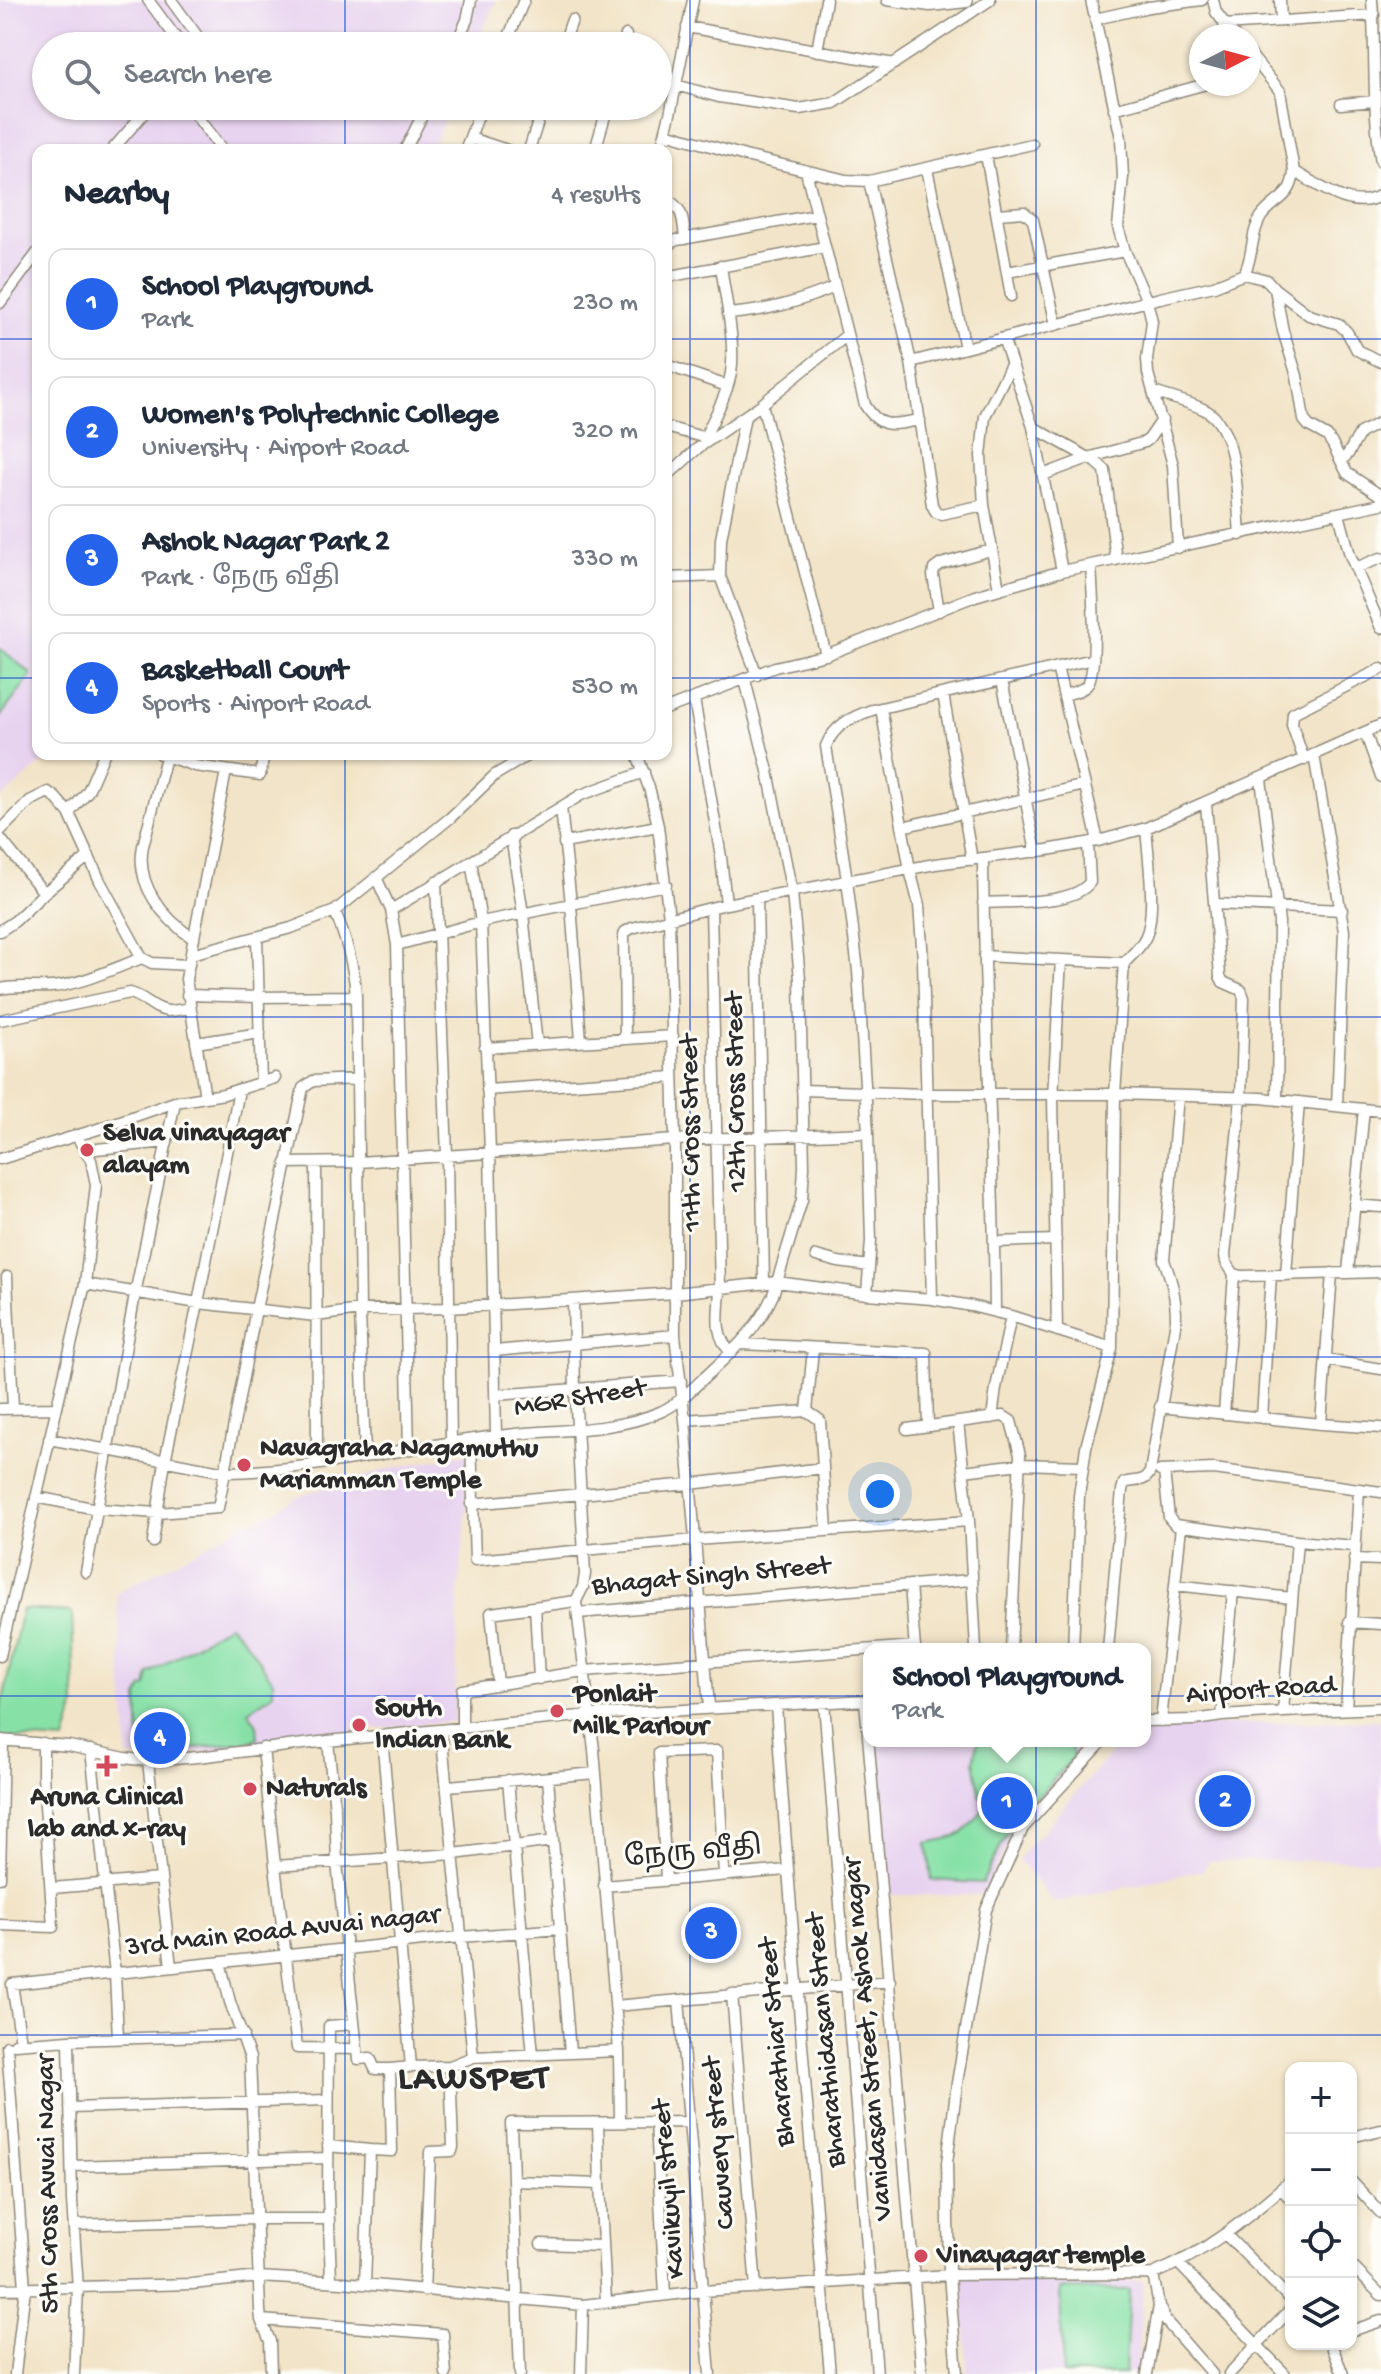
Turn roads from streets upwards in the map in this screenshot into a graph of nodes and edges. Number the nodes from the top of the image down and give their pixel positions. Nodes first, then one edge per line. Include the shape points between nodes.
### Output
1 (148, 0) edge
2 (171, 0) edge
3 (471, 0) edge
4 (524, 0) edge
5 (693, 0) edge
6 (826, 0) edge
7 (887, 0) edge
8 (990, 0) edge
9 (1091, 0) edge
10 (1202, 0) edge
11 (1213, 0) edge
12 (1280, 0) edge
13 (1372, 0) edge
14 (967, 1) edge
15 (1148, 4) edge
16 (969, 14) junction
17 (1374, 15) junction
18 (1095, 19) junction
19 (572, 20) dead end
20 (1281, 20) junction
21 (1223, 24) edge
22 (1235, 24) edge
23 (687, 27) junction
24 (172, 32) edge
25 (194, 32) edge
26 (461, 32) edge
27 (511, 32) edge
28 (568, 32) edge
29 (1378, 45) edge
30 (817, 51) junction
31 (894, 64) junction
32 (1261, 67) edge
33 (1263, 69) joint
34 (676, 85) junction
35 (1189, 89) edge
36 (1375, 101) junction
37 (672, 104) edge
38 (1341, 104) dead end
39 (1114, 109) junction
40 (138, 120) edge
41 (200, 120) edge
42 (420, 120) edge
43 (477, 120) edge
44 (539, 120) edge
45 (604, 120) edge
46 (669, 120) edge
47 (666, 133) junction
48 (470, 138) junction
49 (117, 144) edge
50 (218, 144) edge
51 (408, 144) edge
52 (468, 144) edge
53 (488, 144) edge
54 (531, 144) edge
55 (597, 144) edge
56 (663, 144) edge
57 (1032, 144) dead end
58 (986, 155) junction
59 (1381, 162) edge
60 (927, 169) junction
61 (806, 171) junction
62 (1294, 171) junction
63 (869, 181) junction
64 (1381, 195) edge
65 (672, 203) edge
66 (998, 214) junction
67 (816, 215) junction
68 (685, 239) junction
69 (672, 242) edge
70 (825, 247) junction
71 (1125, 251) junction
72 (32, 260) edge
73 (1044, 265) junction
74 (721, 266) junction
75 (1007, 272) junction
76 (1244, 274) junction
77 (672, 276) edge
78 (835, 287) junction
79 (1275, 289) junction
80 (1011, 296) dead end
81 (1147, 301) junction
82 (0, 303) edge
83 (728, 314) junction
84 (1056, 325) junction
85 (847, 335) junction
86 (1003, 338) junction
87 (965, 348) junction
88 (911, 362) junction
89 (1381, 362) edge
90 (1011, 365) junction
91 (672, 367) edge
92 (727, 386) junction
93 (1154, 392) junction
94 (762, 404) junction
95 (745, 416) junction
96 (920, 420) junction
97 (1162, 420) junction
98 (1381, 422) edge
99 (1033, 427) junction
100 (672, 429) edge
101 (708, 438) junction
102 (1088, 458) junction
103 (1342, 460) junction
104 (672, 472) edge
105 (1043, 475) junction
106 (1381, 496) edge
107 (1381, 504) edge
108 (984, 505) junction
109 (1339, 514) junction
110 (1240, 535) junction
111 (1178, 548) junction
112 (991, 550) junction
113 (1381, 558) edge
114 (1116, 560) junction
115 (1091, 565) junction
116 (1355, 568) junction
117 (1062, 571) junction
118 (720, 576) junction
119 (672, 578) edge
120 (999, 589) junction
121 (939, 611) junction
122 (1378, 616) edge
123 (1381, 628) edge
124 (826, 655) junction
125 (1093, 659) junction
126 (1057, 667) junction
127 (1381, 669) edge
128 (757, 675) junction
129 (745, 680) junction
130 (1002, 680) junction
131 (943, 694) junction
132 (1064, 695) junction
133 (694, 699) junction
134 (672, 707) edge
135 (881, 708) junction
136 (1381, 725) edge
137 (1365, 732) junction
138 (1309, 757) junction
139 (101, 760) edge
140 (162, 760) edge
141 (178, 760) edge
142 (196, 760) edge
143 (263, 760) edge
144 (520, 760) edge
145 (639, 760) edge
146 (195, 766) junction
147 (226, 771) junction
148 (644, 772) junction
149 (1381, 777) edge
150 (1261, 779) junction
151 (1085, 785) junction
152 (1025, 799) junction
153 (1206, 804) junction
154 (561, 807) junction
155 (69, 813) junction
156 (964, 814) junction
157 (658, 826) junction
158 (902, 827) junction
159 (1146, 828) junction
160 (0, 831) edge
161 (511, 836) junction
162 (0, 838) edge
163 (1093, 842) junction
164 (564, 843) junction
165 (1036, 852) junction
166 (89, 856) junction
167 (978, 860) junction
168 (471, 861) junction
169 (910, 870) junction
170 (376, 877) junction
171 (847, 880) junction
172 (436, 882) junction
173 (666, 885) junction
174 (44, 893) junction
175 (792, 893) junction
176 (757, 899) junction
177 (983, 903) junction
178 (571, 904) junction
179 (726, 904) junction
180 (1215, 904) junction
181 (1278, 906) junction
182 (711, 908) junction
183 (391, 910) junction
184 (1342, 910) junction
185 (335, 911) junction
186 (523, 914) junction
187 (669, 918) junction
188 (481, 922) junction
189 (0, 931) edge
190 (439, 935) junction
191 (257, 937) junction
192 (194, 939) junction
193 (397, 945) junction
194 (984, 956) junction
195 (142, 958) junction
196 (190, 959) junction
197 (1061, 960) junction
198 (1124, 963) junction
199 (0, 989) edge
200 (187, 995) junction
201 (356, 996) junction
202 (259, 997) junction
203 (190, 1008) junction
204 (0, 1020) edge
205 (260, 1033) junction
206 (673, 1036) junction
207 (625, 1038) junction
208 (581, 1041) junction
209 (196, 1043) junction
210 (537, 1045) junction
211 (485, 1048) junction
212 (673, 1077) junction
213 (275, 1078) dead end
214 (358, 1079) junction
215 (261, 1083) junction
216 (239, 1090) junction
217 (487, 1090) junction
218 (802, 1090) junction
219 (867, 1092) junction
220 (926, 1094) junction
221 (1115, 1094) junction
222 (988, 1095) junction
223 (1053, 1096) junction
224 (1178, 1096) junction
225 (205, 1097) junction
226 (1241, 1098) junction
227 (1277, 1100) junction
228 (175, 1102) junction
229 (1299, 1102) junction
230 (1337, 1106) junction
231 (1364, 1109) junction
232 (1381, 1111) edge
233 (868, 1133) junction
234 (76, 1135) junction
235 (804, 1135) junction
236 (761, 1137) junction
237 (716, 1138) junction
238 (675, 1140) junction
239 (167, 1142) junction
240 (86, 1150) junction
241 (490, 1151) junction
242 (447, 1155) junction
243 (0, 1159) edge
244 (402, 1159) junction
245 (359, 1162) junction
246 (286, 1163) junction
247 (316, 1163) junction
248 (1354, 1205) junction
249 (1381, 1207) edge
250 (1056, 1240) junction
251 (994, 1242) junction
252 (816, 1256) dead end
253 (869, 1266) junction
254 (1348, 1272) junction
255 (1381, 1272) edge
256 (1332, 1273) junction
257 (1234, 1274) junction
258 (1271, 1275) junction
259 (1286, 1275) junction
260 (7, 1277) dead end
261 (777, 1282) junction
262 (85, 1284) junction
263 (764, 1284) junction
264 (720, 1289) junction
265 (675, 1293) junction
266 (135, 1294) junction
267 (867, 1294) junction
268 (932, 1299) junction
269 (573, 1300) junction
270 (198, 1303) junction
271 (492, 1305) junction
272 (406, 1307) junction
273 (449, 1308) junction
274 (256, 1309) junction
275 (360, 1310) junction
276 (995, 1312) junction
277 (316, 1316) junction
278 (1011, 1316) junction
279 (1057, 1331) junction
280 (675, 1335) junction
281 (574, 1344) junction
282 (741, 1344) junction
283 (1112, 1348) junction
284 (813, 1349) junction
285 (494, 1351) junction
286 (731, 1353) junction
287 (1326, 1360) junction
288 (1381, 1360) edge
289 (1381, 1369) edge
290 (681, 1381) junction
291 (575, 1389) junction
292 (495, 1395) junction
293 (683, 1397) junction
294 (1160, 1407) junction
295 (13, 1408) junction
296 (56, 1408) junction
297 (0, 1409) edge
298 (807, 1411) junction
299 (1224, 1414) junction
300 (992, 1418) junction
301 (1262, 1418) junction
302 (685, 1420) junction
303 (958, 1422) junction
304 (1321, 1424) junction
305 (928, 1426) junction
306 (577, 1428) junction
307 (1381, 1428) edge
308 (907, 1429) dead end
309 (496, 1436) junction
310 (49, 1439) junction
311 (471, 1440) junction
312 (451, 1443) junction
313 (409, 1449) junction
314 (107, 1450) junction
315 (365, 1456) junction
316 (165, 1461) junction
317 (317, 1463) junction
318 (1020, 1464) junction
319 (1083, 1466) junction
320 (823, 1468) junction
321 (964, 1471) junction
322 (1164, 1471) junction
323 (226, 1472) junction
324 (1150, 1472) junction
325 (690, 1484) junction
326 (1359, 1489) junction
327 (1381, 1492) edge
328 (581, 1494) junction
329 (36, 1497) junction
330 (471, 1504) junction
331 (97, 1509) junction
332 (158, 1513) junction
333 (969, 1521) junction
334 (1181, 1526) junction
335 (827, 1531) junction
336 (695, 1540) junction
337 (1297, 1541) junction
338 (153, 1542) dead end
339 (1355, 1546) junction
340 (584, 1551) junction
341 (1354, 1559) junction
342 (1381, 1560) edge
343 (86, 1572) dead end
344 (971, 1580) junction
345 (910, 1585) junction
346 (1175, 1585) junction
347 (1233, 1591) junction
348 (1292, 1598) junction
349 (576, 1601) junction
350 (700, 1602) junction
351 (535, 1607) junction
352 (578, 1613) junction
353 (1349, 1622) junction
354 (1381, 1624) edge
355 (915, 1643) edge
356 (976, 1643) edge
357 (1011, 1643) edge
358 (1073, 1643) edge
359 (1109, 1643) edge
360 (863, 1651) edge
361 (0, 1656) edge
362 (705, 1662) junction
363 (584, 1671) junction
364 (539, 1679) junction
365 (498, 1684) junction
366 (863, 1700) edge
367 (824, 1702) junction
368 (776, 1705) junction
369 (709, 1707) junction
370 (1381, 1708) edge
371 (1346, 1709) junction
372 (1283, 1712) junction
373 (590, 1715) junction
374 (1222, 1716) junction
375 (1151, 1721) edge
376 (1161, 1721) junction
377 (462, 1728) junction
378 (441, 1730) junction
379 (382, 1736) junction
380 (1, 1740) edge
381 (328, 1741) junction
382 (43, 1743) junction
383 (871, 1747) edge
384 (1097, 1747) edge
385 (263, 1748) junction
386 (91, 1750) junction
387 (148, 1761) junction
388 (596, 1773) junction
389 (548, 1778) junction
390 (508, 1780) junction
391 (448, 1786) junction
392 (1, 1807) edge
393 (553, 1841) junction
394 (514, 1846) junction
395 (454, 1854) junction
396 (392, 1859) junction
397 (337, 1863) junction
398 (275, 1866) junction
399 (787, 1870) junction
400 (724, 1875) junction
401 (0, 1878) edge
402 (160, 1879) junction
403 (666, 1880) junction
404 (104, 1883) junction
405 (604, 1886) junction
406 (52, 1888) junction
407 (0, 1925) edge
408 (560, 1929) junction
409 (522, 1933) junction
410 (461, 1937) junction
411 (401, 1944) junction
412 (345, 1949) junction
413 (287, 1957) junction
414 (220, 1962) junction
415 (171, 1967) junction
416 (115, 1974) junction
417 (890, 1981) junction
418 (847, 1984) junction
419 (796, 1990) junction
420 (732, 1994) junction
421 (679, 2000) junction
422 (615, 2006) junction
423 (354, 2024) junction
424 (243, 2035) junction
425 (118, 2038) junction
426 (69, 2040) junction
427 (21, 2042) junction
428 (3, 2047) edge
429 (357, 2049) junction
430 (329, 2050) junction
431 (619, 2051) junction
432 (570, 2053) junction
433 (533, 2055) junction
434 (473, 2057) junction
435 (450, 2066) junction
436 (411, 2067) junction
437 (390, 2069) junction
438 (327, 2100) junction
439 (250, 2101) junction
440 (70, 2108) junction
441 (620, 2122) junction
442 (656, 2122) junction
443 (688, 2122) junction
444 (598, 2123) junction
445 (1381, 2130) edge
446 (1357, 2136) edge
447 (370, 2150) junction
448 (328, 2152) junction
449 (252, 2160) junction
450 (72, 2166) junction
451 (513, 2181) junction
452 (600, 2184) junction
453 (1285, 2185) edge
454 (1357, 2187) edge
455 (1281, 2189) junction
456 (1285, 2193) edge
457 (1381, 2213) edge
458 (254, 2219) junction
459 (329, 2219) junction
460 (74, 2225) junction
461 (1226, 2235) junction
462 (541, 2244) dead end
463 (603, 2246) junction
464 (1179, 2264) junction
465 (1357, 2271) edge
466 (1153, 2274) junction
467 (949, 2275) junction
468 (259, 2277) junction
469 (913, 2277) junction
470 (869, 2280) junction
471 (331, 2281) junction
472 (365, 2284) junction
473 (822, 2284) junction
474 (25, 2288) junction
475 (78, 2288) junction
476 (756, 2288) junction
477 (0, 2289) edge
478 (424, 2291) junction
479 (702, 2291) junction
480 (1285, 2294) edge
481 (665, 2295) junction
482 (1381, 2295) edge
483 (517, 2299) junction
484 (606, 2302) junction
485 (583, 2305) junction
486 (1159, 2306) junction
487 (1285, 2316) edge
488 (261, 2320) junction
489 (1381, 2321) edge
490 (1357, 2329) edge
491 (1258, 2345) junction
492 (1333, 2350) edge
493 (15, 2374) edge
494 (74, 2374) edge
495 (271, 2374) edge
496 (446, 2374) edge
497 (520, 2374) edge
498 (581, 2374) edge
499 (710, 2374) edge
500 (830, 2374) edge
501 (877, 2374) edge
502 (922, 2374) edge
503 (957, 2374) edge
504 (1147, 2374) edge
505 (1212, 2374) edge
506 (1229, 2374) edge
507 (1285, 2374) edge
508 (1343, 2374) edge

1 - 24 street
2 - 25 street
3 - 26 street
4 - 27 street
5 - 23 street
6 - 30 street
7 - 14 street via 930,6
8 - 16 street
9 - 18 street
10 - 15 street
11 - 21 street
12 - 20 street
13 - 17 street
14 - 16 street
15 - 18 street
16 - 31 street
17 - 20 street
17 - 29 street
18 - 39 street
19 - 28 street
20 - 22 street
23 - 30 street
23 - 34 street
29 - 36 street
30 - 31 street
31 - 34 street via 834,103 817,108 719,97
32 - 33 street
33 - 62 street via 1280,91
34 - 37 street
35 - 39 street
36 - 38 street
36 - 59 street
39 - 71 street via 1123,177 1118,227
40 - 49 street
41 - 50 street
42 - 51 street
43 - 48 street
44 - 54 street
45 - 55 street
46 - 47 street
47 - 56 street
47 - 61 street
48 - 52 street
48 - 53 street
57 - 58 street
58 - 60 street
58 - 66 street
60 - 63 street
60 - 87 street
61 - 63 street
61 - 67 street
62 - 64 street via 1349,200
62 - 76 street via 1288,193 1260,220
63 - 88 street
65 - 68 street via 679,208
66 - 73 street via 1030,215
66 - 75 street
67 - 68 street
67 - 70 street
68 - 69 street
70 - 74 street
70 - 78 street
71 - 73 street
71 - 81 street
72 - 82 street
73 - 75 street
73 - 84 street
74 - 77 street
74 - 83 street
75 - 80 street
76 - 79 street via 1267,280
76 - 81 street
78 - 83 street via 769,310
78 - 85 street
79 - 89 street via 1309,315 1339,324 1357,350
79 - 103 street via 1304,420 1327,436
81 - 84 street
81 - 93 street via 1152,329 1148,373
83 - 92 street via 732,364
84 - 86 street
85 - 94 street
85 - 96 street via 865,405 874,419 888,425
86 - 87 street
86 - 90 street
87 - 88 street
88 - 96 street
90 - 99 street
90 - 108 street via 985,416
91 - 92 street
92 - 101 street
93 - 97 street
93 - 110 street via 1206,411 1222,427 1233,462
94 - 95 street
94 - 124 street
95 - 101 street
95 - 118 street via 721,539
96 - 108 street via 928,491 936,512
97 - 102 street via 1145,442
97 - 111 street via 1175,478
98 - 103 street via 1360,433
99 - 102 street
99 - 105 street
100 - 101 street
101 - 104 street
102 - 105 street
102 - 114 street via 1102,466 1108,478
103 - 106 street via 1347,473
105 - 117 street
107 - 109 street
108 - 112 street
109 - 110 street
109 - 116 street
110 - 111 street
111 - 114 street
112 - 120 street
112 - 121 street via 934,569
113 - 116 street
114 - 115 street
115 - 117 street
115 - 125 street
116 - 122 street
117 - 120 street
118 - 119 street
118 - 128 street
120 - 121 street
121 - 124 street
122 - 123 street
124 - 128 street
125 - 126 street
125 - 132 street via 1087,685
126 - 130 street
126 - 132 street
127 - 138 street via 1293,713 1292,725
128 - 129 street
129 - 133 street
129 - 175 street, MGR Street
130 - 131 street
130 - 152 street
131 - 135 street
131 - 156 street
132 - 151 street
133 - 134 street
133 - 179 street
135 - 158 street
135 - 171 street via 851,717 830,735 826,746
136 - 137 street
137 - 138 street
137 - 149 street
138 - 150 street
138 - 184 street
139 - 155 street via 88,791
140 - 192 street via 140,858 146,885 160,910
141 - 146 street
142 - 146 street
143 - 147 street via 260,775
144 - 170 street via 495,775
145 - 148 street
146 - 147 street
147 - 192 street
148 - 154 street
148 - 157 street
150 - 153 street
150 - 181 street
151 - 152 street
151 - 163 street
152 - 156 street
152 - 165 street
153 - 159 street
153 - 180 street
154 - 161 street
154 - 164 street
155 - 160 street via 48,792 30,801
155 - 166 street
156 - 158 street
156 - 167 street
157 - 164 street
157 - 173 street
158 - 169 street
159 - 163 street
159 - 198 street via 1149,918 1146,936
161 - 168 street
161 - 186 street
162 - 174 street
163 - 165 street
163 - 177 street via 1090,882 1082,891 1065,898
164 - 178 street
165 - 167 street
166 - 174 street
166 - 195 street
167 - 169 street
167 - 177 street
168 - 172 street
168 - 188 street
169 - 171 street
169 - 220 street via 923,960
170 - 183 street
170 - 185 street
171 - 175 street
171 - 219 street
172 - 183 street
172 - 190 street
173 - 178 street
173 - 187 street
174 - 189 street
175 - 176 street
175 - 218 street, MGR Street
176 - 179 street
176 - 236 street, 12th Cross Street
177 - 194 street
178 - 186 street
178 - 208 street
179 - 182 street
180 - 181 street
180 - 226 street via 1220,976 1244,998
181 - 184 street
181 - 227 street
182 - 187 street
182 - 237 street, 11th Cross Street
183 - 193 street
184 - 230 street
185 - 191 street
185 - 201 street via 352,959
186 - 188 street
186 - 210 street
187 - 206 street
187 - 207 street via 625,932
188 - 190 street
188 - 211 street
190 - 193 street
190 - 242 street
191 - 196 street
191 - 202 street
192 - 196 street
193 - 244 street
194 - 197 street
194 - 222 street
195 - 196 street via 152,963
195 - 199 street via 68,984
196 - 200 street
197 - 198 street
197 - 223 street
198 - 221 street
200 - 202 street
200 - 203 street
201 - 202 street
201 - 214 street
202 - 205 street
203 - 204 street via 159,1009 130,993
203 - 209 street
205 - 209 street
205 - 215 street
206 - 207 street
206 - 212 street
207 - 208 street
208 - 210 street
209 - 225 street
210 - 211 street
211 - 217 street
212 - 217 street
212 - 238 street
213 - 215 street
214 - 245 street
214 - 246 street via 313,1081 303,1088
215 - 216 street
216 - 225 street
216 - 270 street
217 - 241 street
218 - 219 street
218 - 235 street, MGR Street
219 - 220 street
219 - 233 street
220 - 222 street
220 - 268 street
221 - 223 street
221 - 224 street
221 - 283 street
222 - 223 street
222 - 251 street
223 - 250 street
224 - 226 street
224 - 294 street via 1164,1260 1173,1282 1176,1320
225 - 228 street
226 - 227 street
226 - 257 street via 1225,1255
227 - 229 street
228 - 234 street
228 - 239 street
229 - 230 street
229 - 259 street
230 - 231 street
231 - 232 street
231 - 248 street
233 - 235 street
233 - 253 street
234 - 240 street
234 - 243 street
235 - 236 street
235 - 261 street, MGR Street via 802,1200
236 - 237 street
236 - 263 street, 12th Cross Street
237 - 238 street
237 - 264 street, 11th Cross Street
238 - 241 street
238 - 265 street
239 - 240 street
239 - 266 street
240 - 262 street via 96,1185
241 - 242 street
241 - 271 street
242 - 244 street
242 - 273 street
244 - 245 street
244 - 272 street
245 - 247 street
245 - 275 street
246 - 247 street
246 - 274 street
247 - 277 street
248 - 249 street
248 - 254 street
250 - 251 street
250 - 279 street
251 - 276 street
252 - 253 street
253 - 267 street
254 - 255 street
254 - 256 street
256 - 259 street
256 - 287 street
257 - 258 street
257 - 299 street
258 - 259 street
258 - 301 street
260 - 295 street
261 - 263 street
261 - 267 street
261 - 282 street, MGR Street via 767,1310
262 - 266 street
262 - 296 street
263 - 264 street
264 - 265 street
264 - 286 street, 11th Cross Street via 719,1334
265 - 269 street
265 - 280 street
266 - 270 street
266 - 314 street
267 - 268 street
268 - 276 street
269 - 271 street
269 - 281 street
270 - 274 street
270 - 316 street
271 - 273 street
271 - 285 street
272 - 273 street
272 - 275 street
272 - 313 street
273 - 312 street
274 - 277 street
274 - 323 street
275 - 277 street
275 - 315 street
276 - 278 street
277 - 317 street
278 - 279 street
278 - 300 street
279 - 283 street
280 - 281 street
280 - 290 street
281 - 285 street
281 - 291 street
282 - 284 street
282 - 286 street, MGR Street
283 - 319 street
284 - 298 street
284 - 305 street via 926,1353
285 - 292 street
286 - 293 street, MGR Street
287 - 289 street
287 - 304 street
288 - 289 street
290 - 291 street
290 - 293 street
291 - 292 street
291 - 306 street
292 - 309 street
293 - 302 street
293 - 306 street, MGR Street via 634,1420
294 - 299 street
294 - 324 street
295 - 296 street
295 - 297 street
296 - 310 street
298 - 302 street
298 - 320 street via 820,1420
299 - 301 street
300 - 303 street
300 - 318 street via 1011,1421
301 - 304 street
302 - 325 street
303 - 305 street
303 - 321 street
304 - 307 street
305 - 308 street
306 - 309 street, MGR Street
306 - 328 street
309 - 311 street, MGR Street
310 - 314 street, MGR Street
310 - 329 street
311 - 312 street, MGR Street
311 - 330 street
312 - 313 street, MGR Street
313 - 315 street, MGR Street
314 - 316 street, MGR Street
314 - 331 street
315 - 317 street, MGR Street
316 - 323 street, MGR Street
316 - 332 street
317 - 323 street, MGR Street
318 - 319 street
318 - 321 street
318 - 357 street
319 - 358 street
320 - 325 street
320 - 335 street
321 - 333 street
322 - 324 street
322 - 326 street via 1214,1469
322 - 334 street via 1169,1518
323 - 332 street via 218,1508
324 - 359 street via 1147,1478 1124,1483 1122,1490
325 - 328 street
325 - 336 street
326 - 327 street
326 - 339 street
328 - 330 street
328 - 340 street
329 - 331 street
329 - 361 street
330 - 340 street via 475,1560
331 - 332 street
331 - 343 street
332 - 338 street
333 - 335 street
333 - 344 street
334 - 337 street
334 - 346 street
335 - 336 street
336 - 340 street
336 - 350 street
337 - 339 street
337 - 348 street
339 - 341 street
340 - 349 street via 583,1587
341 - 342 street
341 - 353 street
344 - 345 street, Bhagat Singh Street
344 - 356 street
345 - 350 street, Bhagat Singh Street
345 - 355 street
346 - 347 street
346 - 376 street
347 - 348 street
347 - 374 street
348 - 372 street
349 - 351 street
349 - 352 street
350 - 352 street, Bhagat Singh Street
350 - 362 street
351 - 364 street
351 - 365 street via 491,1613
352 - 363 street, Bhagat Singh Street
353 - 354 street
353 - 371 street
360 - 362 street
362 - 363 street
362 - 369 street
363 - 364 street
363 - 373 street, Bhagat Singh Street
364 - 365 street
365 - 377 street via 462,1690
366 - 367 street
367 - 368 street
367 - 418 street, Bharathidasan Street
368 - 369 street
368 - 399 street, Bharathiar Street
369 - 373 street
370 - 371 street, Airport Road
371 - 372 street, Airport Road
372 - 374 street, Airport Road
373 - 377 street
373 - 388 street, Bhagat Singh Street
374 - 376 street, Airport Road
375 - 376 street, Airport Road
377 - 378 street
378 - 379 street
378 - 391 street
379 - 381 street
379 - 396 street
380 - 382 street
380 - 392 street
381 - 385 street
381 - 397 street
382 - 386 street
382 - 406 street
383 - 417 street, Vanidasan Street, Ashok nagar
384 - 467 street via 1023,1828 986,1910 947,2163
385 - 387 street
385 - 398 street
386 - 387 street
386 - 404 street
387 - 402 street
388 - 389 street
388 - 405 street, Bhagat Singh Street
389 - 390 street
389 - 393 street
390 - 391 street
390 - 394 street
391 - 395 street
392 - 401 street
393 - 394 street
393 - 408 street
394 - 395 street
394 - 409 street
395 - 396 street
395 - 410 street
396 - 397 street
396 - 411 street
397 - 398 street
397 - 412 street
398 - 413 street
399 - 400 street, நேரு வீதி
399 - 419 street, Bharathiar Street
400 - 403 street, நேரு வீதி
400 - 403 street via 717,1751 658,1755
402 - 404 street
402 - 415 street
403 - 405 street, நேரு வீதி
404 - 406 street
404 - 416 street
405 - 422 street, Bhagat Singh Street
406 - 407 street via 53,1927
408 - 409 street, 3rd Main Road Avvai nagar
408 - 432 street
409 - 410 street, 3rd Main Road Avvai nagar
409 - 433 street
410 - 411 street, 3rd Main Road Avvai nagar
410 - 434 street
411 - 412 street, 3rd Main Road Avvai nagar
411 - 436 street
412 - 413 street, 3rd Main Road Avvai nagar
412 - 423 street
413 - 414 street, 3rd Main Road Avvai nagar
413 - 430 street via 297,2048
414 - 415 street, 3rd Main Road Avvai nagar
414 - 424 street
415 - 416 street, 3rd Main Road Avvai nagar
416 - 425 street
416 - 427 street, 3rd Main Road Avvai nagar via 12,1984
417 - 418 street
417 - 469 street, Vanidasan Street, Ashok nagar
418 - 419 street
418 - 470 street, Bharathidasan Street
419 - 420 street
419 - 473 street, Bharathiar Street
420 - 421 street
420 - 476 street, Cauvery street
421 - 422 street
421 - 443 street, Kavikuyil street
422 - 431 street, Bhagat Singh Street
423 - 429 street
423 - 430 street via 329,2026
424 - 425 street, 5th Cross Avvai Nagar
424 - 439 street via 250,2058
425 - 426 street, 5th Cross Avvai Nagar
426 - 427 street
426 - 440 street, 5th Cross Avvai Nagar
427 - 428 street
428 - 474 street
429 - 430 street
429 - 437 street via 358,2059 370,2058 375,2069
430 - 438 street
431 - 432 street
431 - 441 street, Bhagat Singh Street
432 - 433 street
433 - 434 street
434 - 435 street
435 - 436 street
435 - 478 street via 453,2147 430,2152
436 - 437 street
437 - 447 street via 392,2151
438 - 439 street
438 - 448 street
439 - 440 street
439 - 449 street
440 - 450 street, 5th Cross Avvai Nagar
441 - 442 street
441 - 444 street
442 - 443 street
442 - 481 street
443 - 479 street, Kavikuyil street
444 - 451 street via 511,2123
444 - 452 street
445 - 446 street
447 - 448 street
447 - 472 street
448 - 449 street
448 - 459 street
449 - 450 street
449 - 458 street
450 - 460 street, 5th Cross Avvai Nagar
451 - 452 street
451 - 483 street
452 - 463 street
453 - 455 street
454 - 457 street
455 - 456 street
455 - 461 street
458 - 459 street
458 - 460 street
458 - 468 street
459 - 471 street
460 - 475 street, 5th Cross Avvai Nagar
461 - 464 street
461 - 480 street
462 - 463 street
463 - 484 street
464 - 466 street
464 - 491 street
465 - 482 street
466 - 467 street
466 - 486 street
467 - 469 street
467 - 503 street
468 - 471 street
468 - 475 street
468 - 488 street
469 - 470 street
469 - 502 street, Vanidasan Street, Ashok nagar
470 - 473 street
470 - 501 street, Bharathidasan Street
471 - 472 street
472 - 478 street
473 - 476 street
473 - 500 street, Bharathiar Street
474 - 475 street
474 - 477 street
474 - 493 street
475 - 494 street, 5th Cross Avvai Nagar
476 - 479 street
478 - 483 street
479 - 481 street
479 - 499 street, Kavikuyil street
481 - 484 street
483 - 485 street
483 - 497 street
484 - 485 street
485 - 498 street
486 - 504 street
486 - 505 street
487 - 491 street
488 - 495 street via 270,2341
488 - 496 street via 443,2334
489 - 490 street
491 - 506 street
491 - 507 street
492 - 508 street

